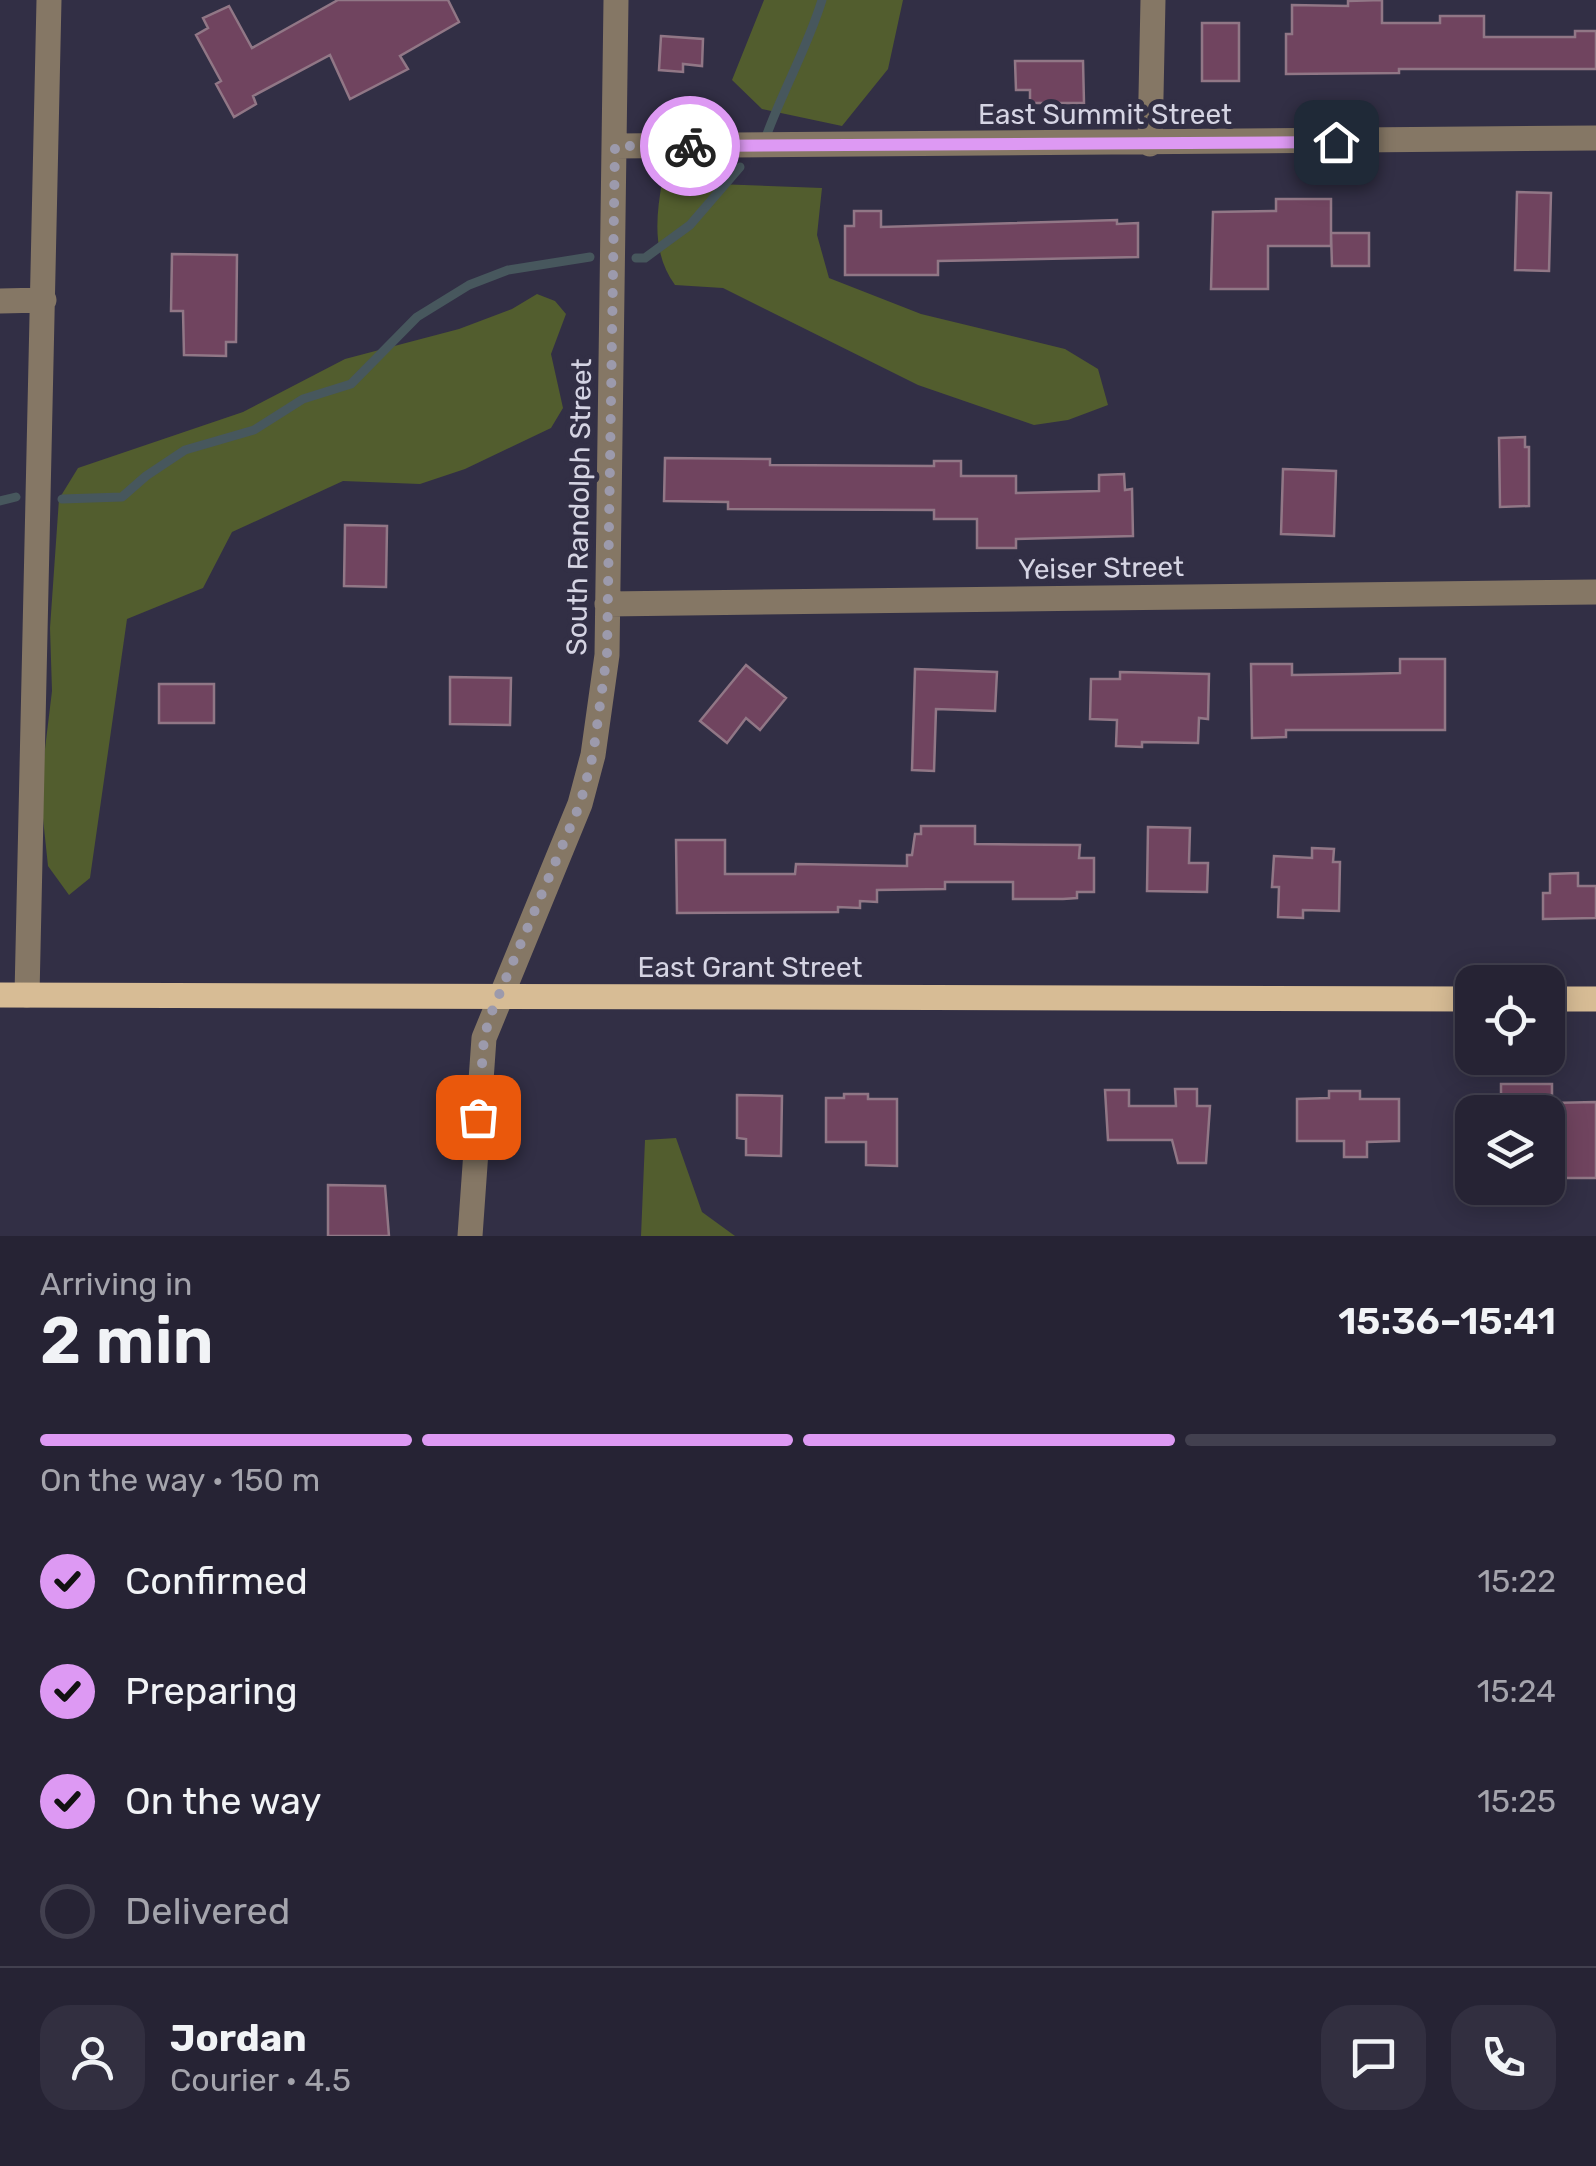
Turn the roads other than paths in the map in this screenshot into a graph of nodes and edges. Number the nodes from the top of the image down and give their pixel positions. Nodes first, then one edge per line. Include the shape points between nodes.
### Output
1 (48, 0) edge
2 (616, 0) edge
3 (1152, 0) edge
4 (1596, 138) edge
5 (1150, 144) junction
6 (615, 146) junction
7 (44, 300) junction
8 (0, 301) edge
9 (1596, 592) edge
10 (608, 604) junction
11 (0, 995) edge
12 (27, 996) junction
13 (500, 996) junction
14 (1455, 999) edge
15 (1565, 999) edge
16 (1596, 1000) edge
17 (470, 1236) edge

1 - 7 street
2 - 6 street, South Randolph Street
3 - 5 street
4 - 5 street, East Summit Street
5 - 6 street, East Summit Street
6 - 10 street, South Randolph Street
7 - 8 street
7 - 12 street
9 - 10 street, Yeiser Street
10 - 13 street, South Randolph Street via 602,705 580,804
11 - 12 main road, East Grant Street
12 - 13 main road, East Grant Street
13 - 14 main road, East Grant Street
13 - 17 street, South Randolph Street via 484,1038
15 - 16 main road

